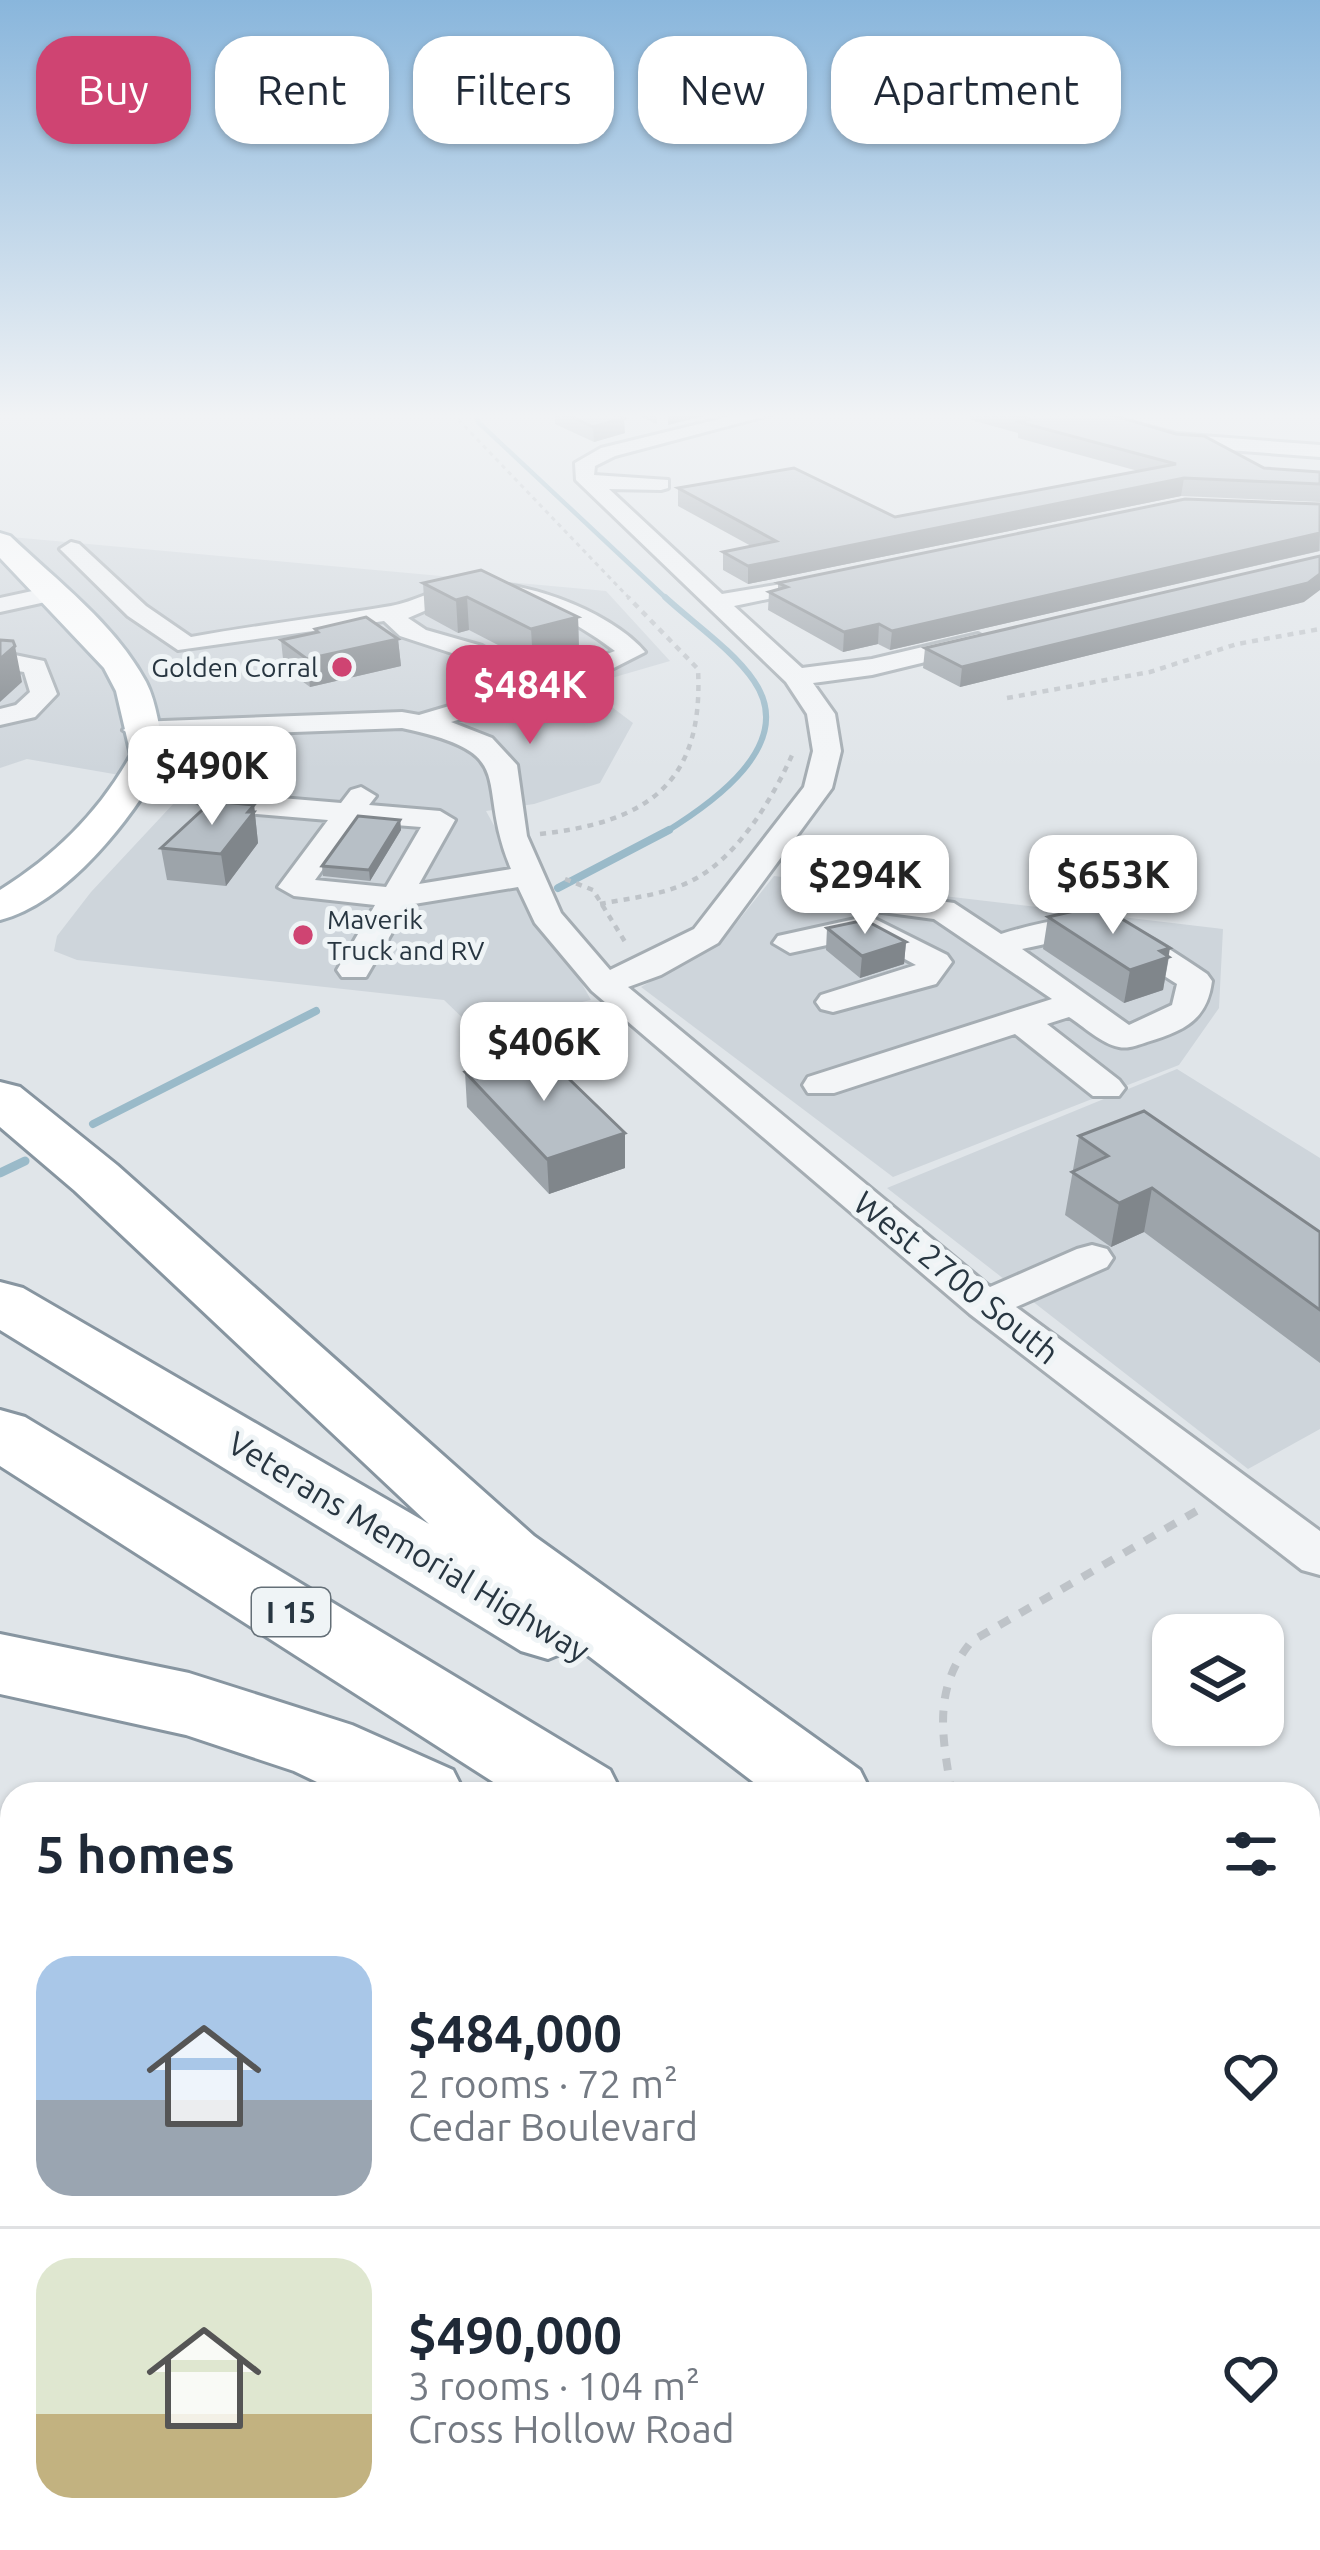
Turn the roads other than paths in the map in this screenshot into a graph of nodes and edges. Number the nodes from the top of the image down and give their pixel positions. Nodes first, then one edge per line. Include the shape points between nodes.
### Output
1 (652, 532) edge
2 (0, 542) edge
3 (71, 549) dead end
4 (857, 573) edge
5 (51, 595) junction
6 (717, 602) junction
7 (0, 604) edge
8 (137, 611) junction
9 (399, 613) junction
10 (86, 630) junction
11 (1006, 636) edge
12 (0, 660) edge
13 (800, 682) junction
14 (533, 688) junction
15 (0, 717) edge
16 (422, 724) junction
17 (137, 730) junction
18 (211, 801) edge
19 (356, 802) junction
20 (0, 866) edge
21 (529, 876) junction
22 (804, 893) dead end
23 (395, 897) junction
24 (0, 908) edge
25 (865, 914) junction
26 (790, 943) dead end
27 (996, 946) junction
28 (354, 970) dead end
29 (604, 984) junction
30 (1074, 1004) junction
31 (842, 1007) dead end
32 (1021, 1021) junction
33 (821, 1085) dead end
34 (1106, 1088) dead end
35 (0, 1099) edge
36 (1092, 1258) dead end
37 (0, 1302) edge
38 (985, 1304) junction
39 (0, 1434) edge
40 (1320, 1557) edge
41 (0, 1664) edge
42 (397, 1782) edge
43 (561, 1782) edge
44 (796, 1782) edge
45 (814, 1782) edge

1 - 6 street
2 - 5 main road
3 - 8 street
4 - 6 street
5 - 7 street
5 - 10 main road
6 - 13 street
8 - 9 street via 187,645
8 - 10 street
9 - 14 street via 401,626 424,639 466,648
9 - 14 street via 488,588 614,635 632,652
10 - 17 main road via 129,682
11 - 13 street
12 - 15 street via 35,666 44,694 26,711
13 - 29 street via 821,714 827,752 818,788 706,936
14 - 16 street
16 - 17 street via 339,719
16 - 21 street, West 2700 South via 482,744 503,765 512,836
17 - 20 main road via 66,817
17 - 24 main road via 149,755 115,807 68,858
18 - 19 street
19 - 23 street via 440,820
19 - 23 street via 294,887
21 - 23 street
21 - 29 street, West 2700 South via 546,916
22 - 25 street
23 - 28 street
25 - 26 street
25 - 27 street via 944,910
25 - 31 street via 912,930 959,966 954,979
27 - 30 street
27 - 30 street via 1089,924 1125,934 1195,981 1182,1019 1124,1038
29 - 38 street, West 2700 South
30 - 32 street
32 - 33 street
32 - 34 street
35 - 45 highway via 508,1556
36 - 38 street
37 - 44 highway, Veterans Memorial Highway
38 - 40 street, West 2700 South
39 - 43 highway, I 15
41 - 42 highway via 189,1704

